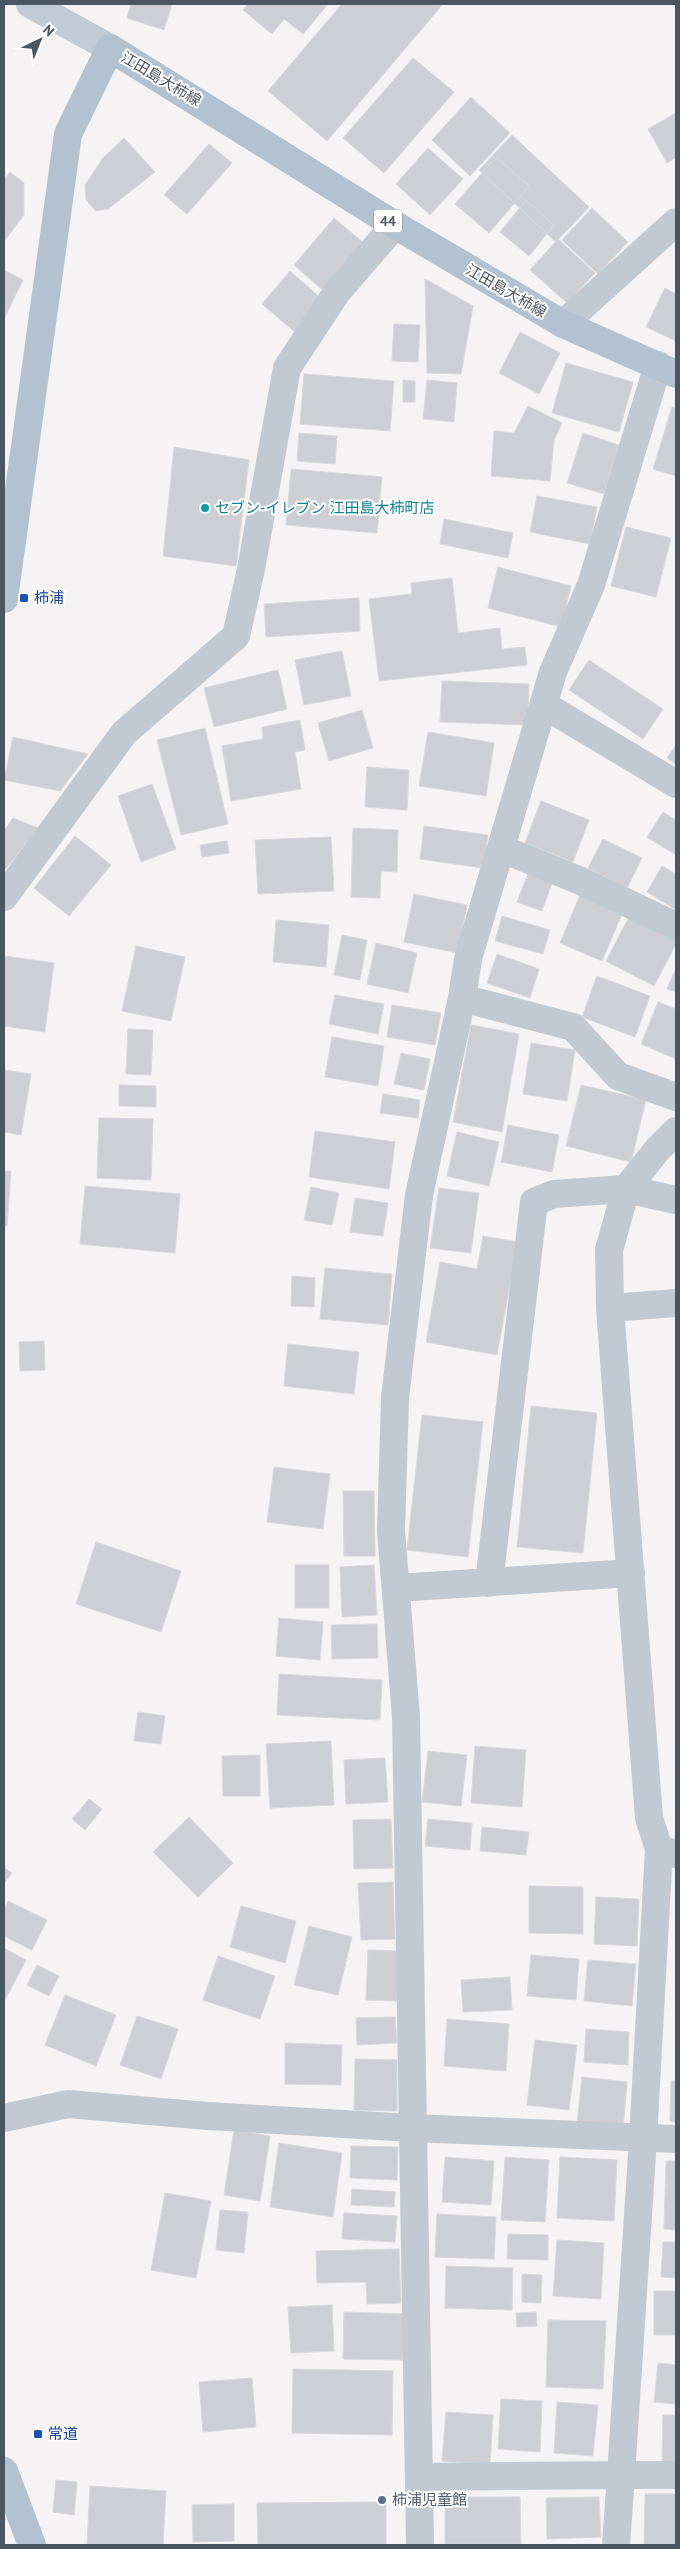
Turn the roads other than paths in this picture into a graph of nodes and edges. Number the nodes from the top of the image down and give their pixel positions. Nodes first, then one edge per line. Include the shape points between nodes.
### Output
1 (30, 4) edge
2 (110, 48) junction
3 (676, 222) edge
4 (395, 225) junction
5 (563, 324) junction
6 (667, 370) edge
7 (4, 599) edge
8 (544, 705) junction
9 (676, 784) edge
10 (502, 848) junction
11 (4, 897) edge
12 (676, 926) edge
13 (462, 998) junction
14 (676, 1097) edge
15 (676, 1131) edge
16 (626, 1190) junction
17 (676, 1200) edge
18 (676, 1304) edge
19 (610, 1308) junction
20 (631, 1573) junction
21 (489, 1582) junction
22 (396, 1588) junction
23 (668, 1851) edge
24 (4, 2118) edge
25 (412, 2128) junction
26 (643, 2139) junction
27 (676, 2139) edge
28 (4, 2470) edge
29 (621, 2475) junction
30 (676, 2475) edge
31 (419, 2477) junction
32 (32, 2545) edge
33 (420, 2545) edge
34 (616, 2545) edge

1 - 2 main road
2 - 4 main road, 江田島大柿線 / 44
2 - 7 main road, 江田島大柿線 via 68,134
3 - 5 street
4 - 5 main road, 江田島大柿線 / 44
4 - 11 street via 337,292 287,368 236,636 124,733
5 - 6 main road, 江田島大柿線 / 44
6 - 8 street via 590,585 553,672
8 - 9 street
8 - 10 street
10 - 12 street
10 - 13 street via 468,959
13 - 14 street via 573,1027 618,1076
13 - 22 street via 419,1195 395,1398 391,1531
15 - 16 street via 656,1150
16 - 17 street
16 - 19 street via 609,1250
16 - 21 street via 554,1194 534,1202
18 - 19 street
19 - 20 street
20 - 21 street
20 - 23 street via 649,1818
21 - 22 street
22 - 25 street via 406,1717
23 - 26 street
24 - 25 street via 68,2104
25 - 26 street
25 - 31 street
26 - 27 street
26 - 29 street
28 - 32 main road
29 - 30 street
29 - 31 street
29 - 34 street
31 - 33 street

